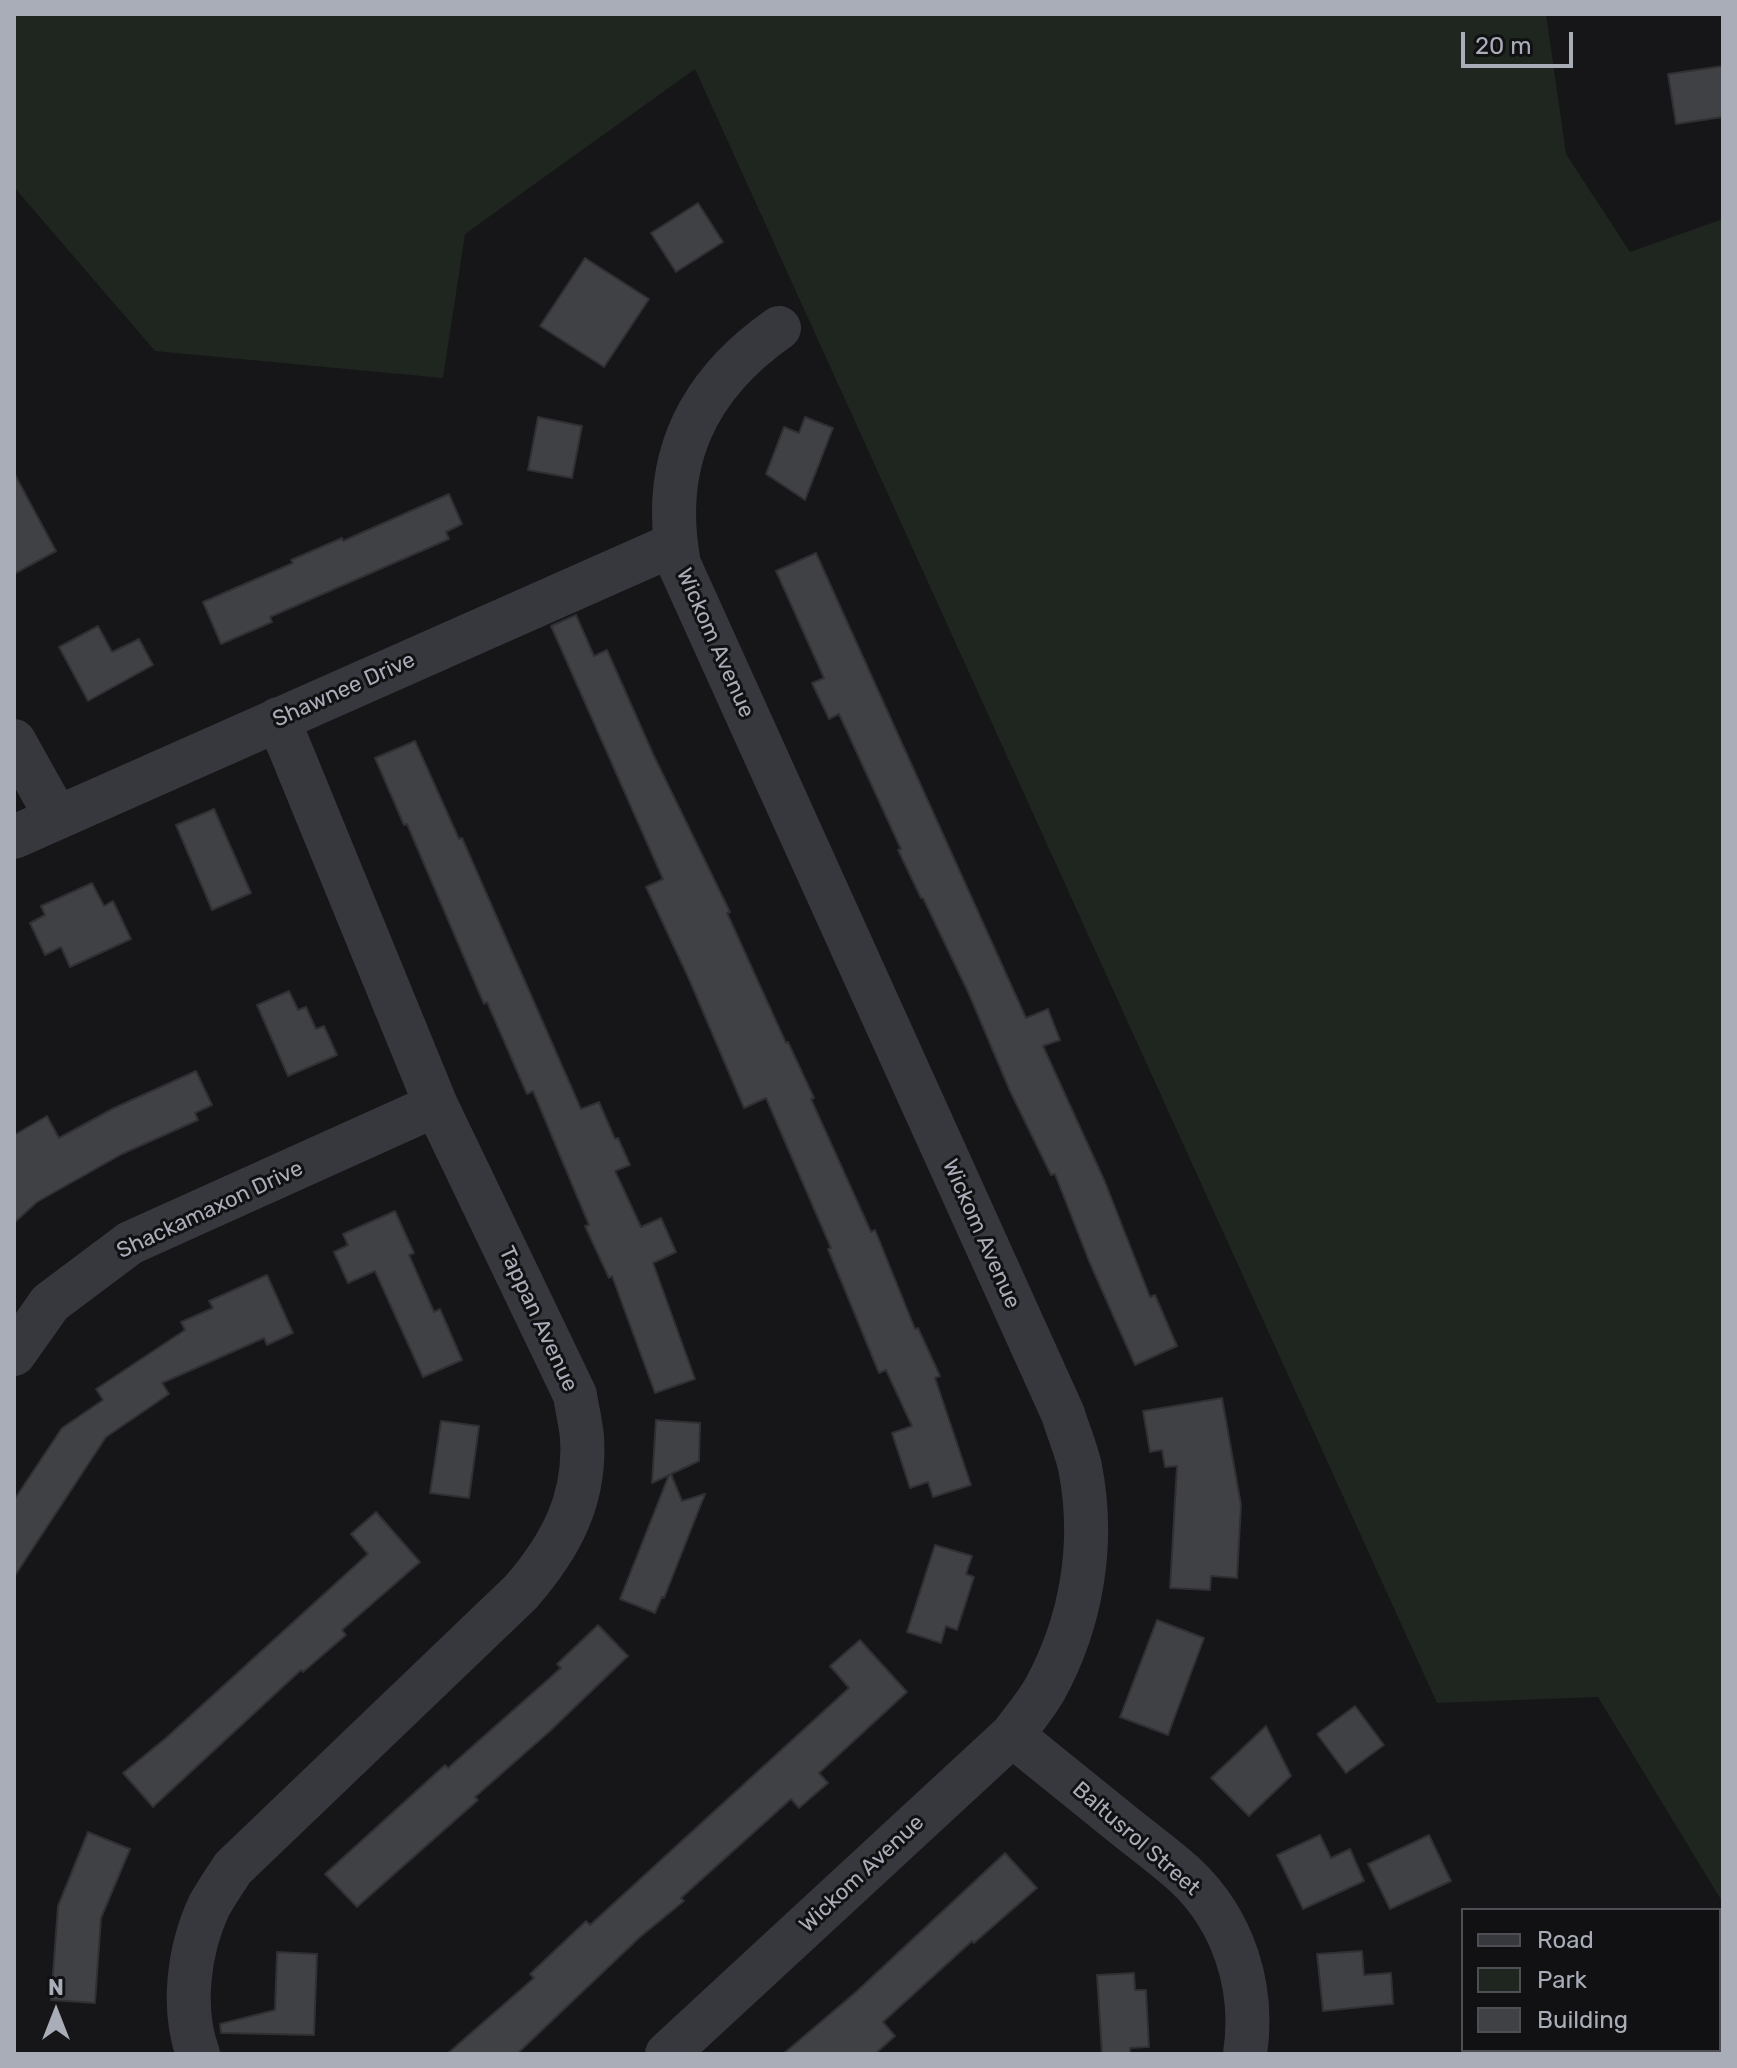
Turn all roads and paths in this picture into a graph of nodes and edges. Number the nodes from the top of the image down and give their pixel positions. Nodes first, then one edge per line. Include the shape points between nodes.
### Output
1 (779, 328) dead end
2 (675, 544) junction
3 (278, 719) junction
4 (14, 741) edge
5 (57, 818) junction
6 (14, 837) edge
7 (436, 1105) junction
8 (14, 1354) edge
9 (1012, 1735) junction
10 (198, 2054) edge
11 (667, 2054) edge
12 (1245, 2054) edge

1 - 2 street, Wickom Avenue via 725,374 699,411 680,457 673,497
2 - 3 street, Shawnee Drive
2 - 9 street, Wickom Avenue via 685,579 1063,1414 1079,1466 1087,1525 1083,1579 1069,1637 1044,1691
3 - 5 street, Shawnee Drive
3 - 7 street, Tappan Avenue
4 - 5 street
5 - 6 street, Shawnee Drive
7 - 8 street, Shackamaxon Drive via 130,1243 50,1303
7 - 10 street, Tappan Avenue via 575,1395 582,1438 580,1481 568,1524 521,1592 233,1868 209,1906 194,1951 189,1998
9 - 11 street, Wickom Avenue
9 - 12 street, Baltusrol Street via 1185,1876 1212,1907 1233,1943 1246,1986

